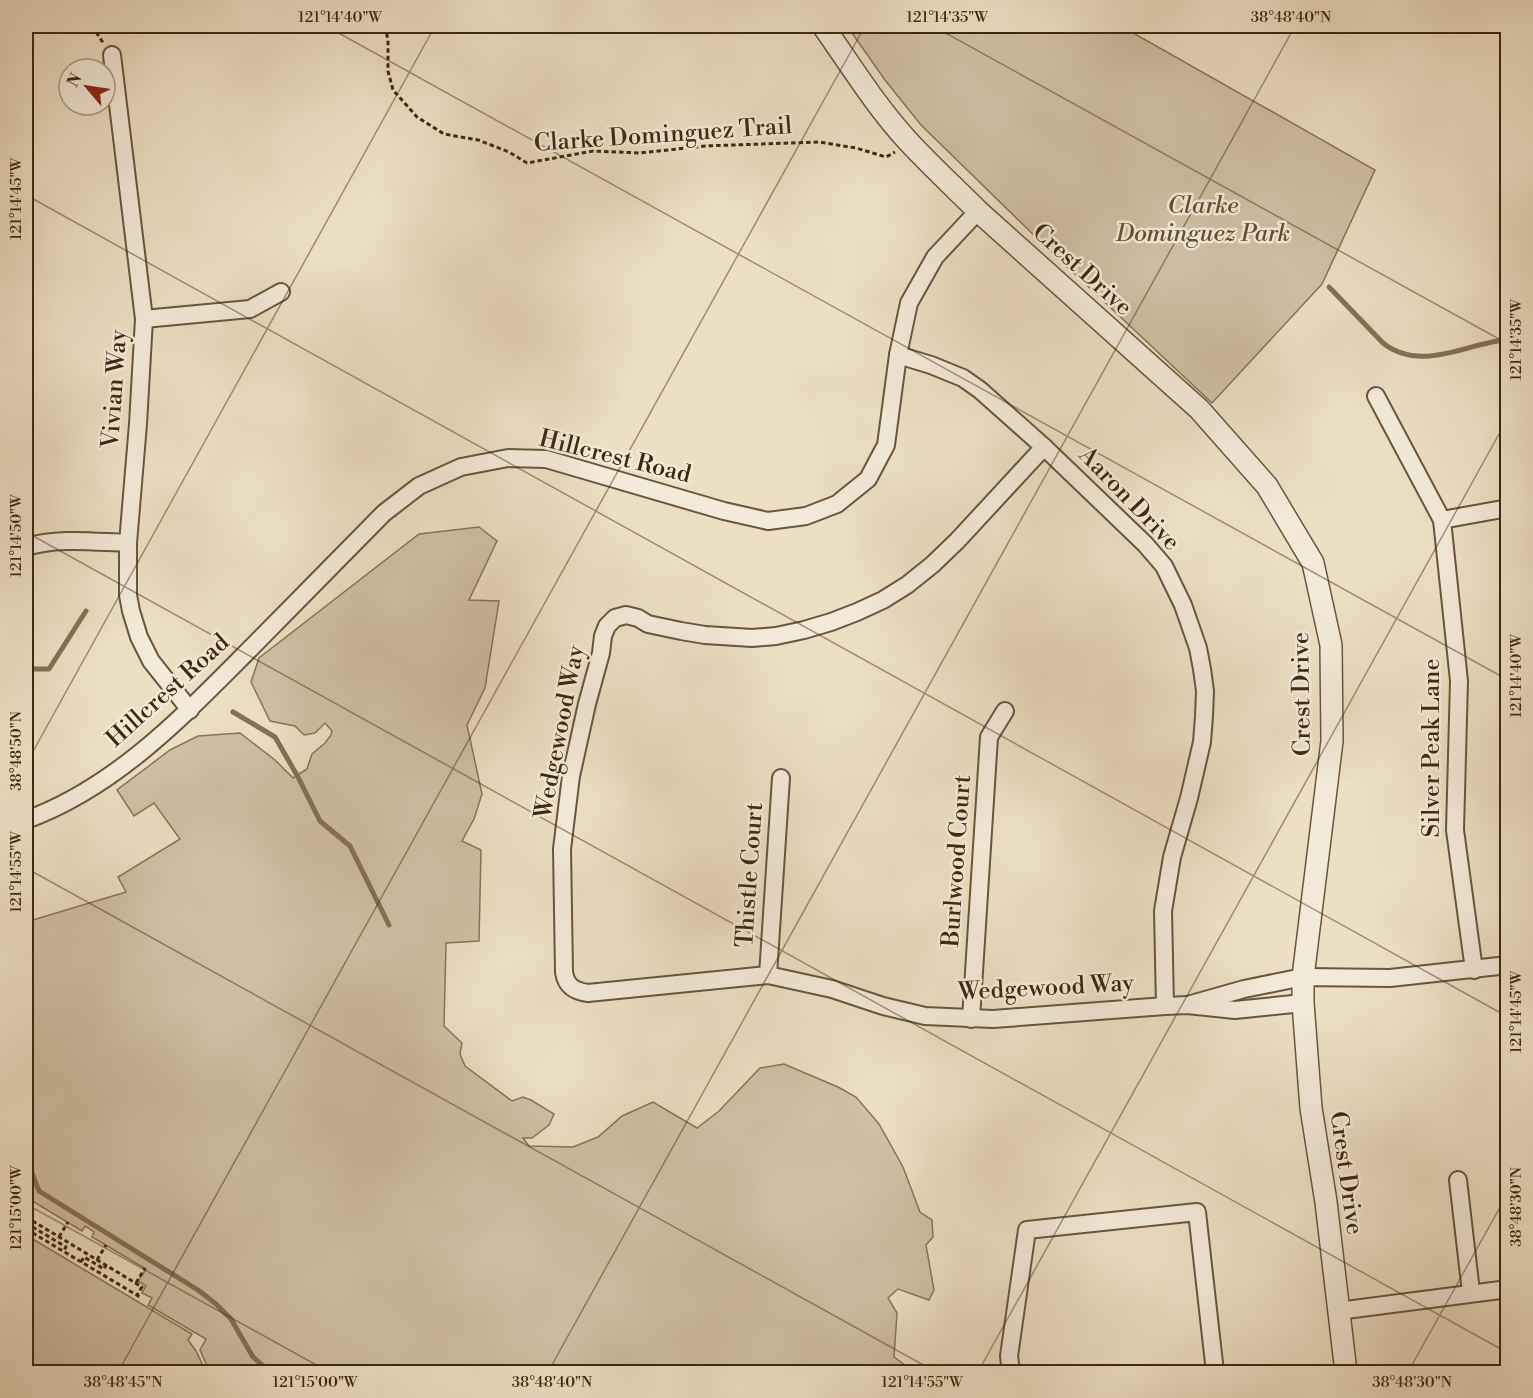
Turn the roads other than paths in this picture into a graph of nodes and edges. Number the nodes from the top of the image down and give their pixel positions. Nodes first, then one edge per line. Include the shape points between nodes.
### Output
1 (823, 26) edge
2 (112, 55) road end
3 (978, 212) junction
4 (281, 292) dead end
5 (144, 318) junction
6 (898, 355) junction
7 (1376, 396) dead end
8 (1044, 447) junction
9 (1508, 508) edge
10 (1442, 520) junction
11 (128, 543) junction
12 (26, 547) edge
13 (190, 710) junction
14 (1005, 711) dead end
15 (781, 778) dead end
16 (26, 819) edge
17 (1508, 965) edge
18 (1474, 970) junction
19 (768, 975) junction
20 (1303, 977) junction
21 (1234, 991) junction
22 (1303, 1003) junction
23 (1187, 1005) junction
24 (1165, 1006) junction
25 (1235, 1010) junction
26 (971, 1019) junction
27 (1458, 1180) dead end
28 (1508, 1289) edge
29 (1471, 1292) junction
30 (1338, 1311) junction
31 (1011, 1372) edge
32 (1215, 1372) edge
33 (1346, 1372) edge

1 - 3 street, Crest Drive via 907,140
2 - 5 street, Vivian Way
3 - 6 street, Hillcrest Road via 935,257 909,303
3 - 20 street, Crest Drive via 1199,409 1267,486 1313,563 1331,645 1332,741
4 - 5 street via 250,309
5 - 11 street, Vivian Way
6 - 8 street, Aaron Drive via 963,378
6 - 13 street, Hillcrest Road via 886,445 868,479 837,504 806,516 768,521 546,459 508,458 461,467 418,486 384,513
7 - 10 street
8 - 19 street, Wedgewood Way via 932,565 907,585 857,612 804,630 752,638 681,631 626,615 607,626 571,776 562,849 567,983 576,991 588,993
8 - 24 street, Aaron Drive via 1164,566 1184,605 1200,659 1205,691 1202,742 1172,857 1163,911
9 - 10 street
10 - 18 street, Silver Peak Lane via 1459,681 1455,830
11 - 12 street via 63,542
11 - 13 street, Vivian Way via 128,595 139,637 151,661
13 - 16 street, Hillcrest Road via 111,775 57,807
14 - 26 street, Burlwood Court via 989,737
15 - 19 street, Thistle Court
17 - 18 street
18 - 20 street via 1390,978
19 - 26 street, Wedgewood Way via 925,1016
20 - 21 street, Wedgewood Way
20 - 22 street, Crest Drive
21 - 23 street, Wedgewood Way
21 - 25 street
22 - 25 street, Wedgewood Way
22 - 30 street, Crest Drive via 1311,1108
23 - 24 street, Wedgewood Way
23 - 25 street, Wedgewood Way
24 - 26 street, Wedgewood Way
27 - 29 street
28 - 29 street
29 - 30 street
30 - 33 street, Crest Drive
31 - 32 street via 1009,1356 1028,1230 1197,1212

